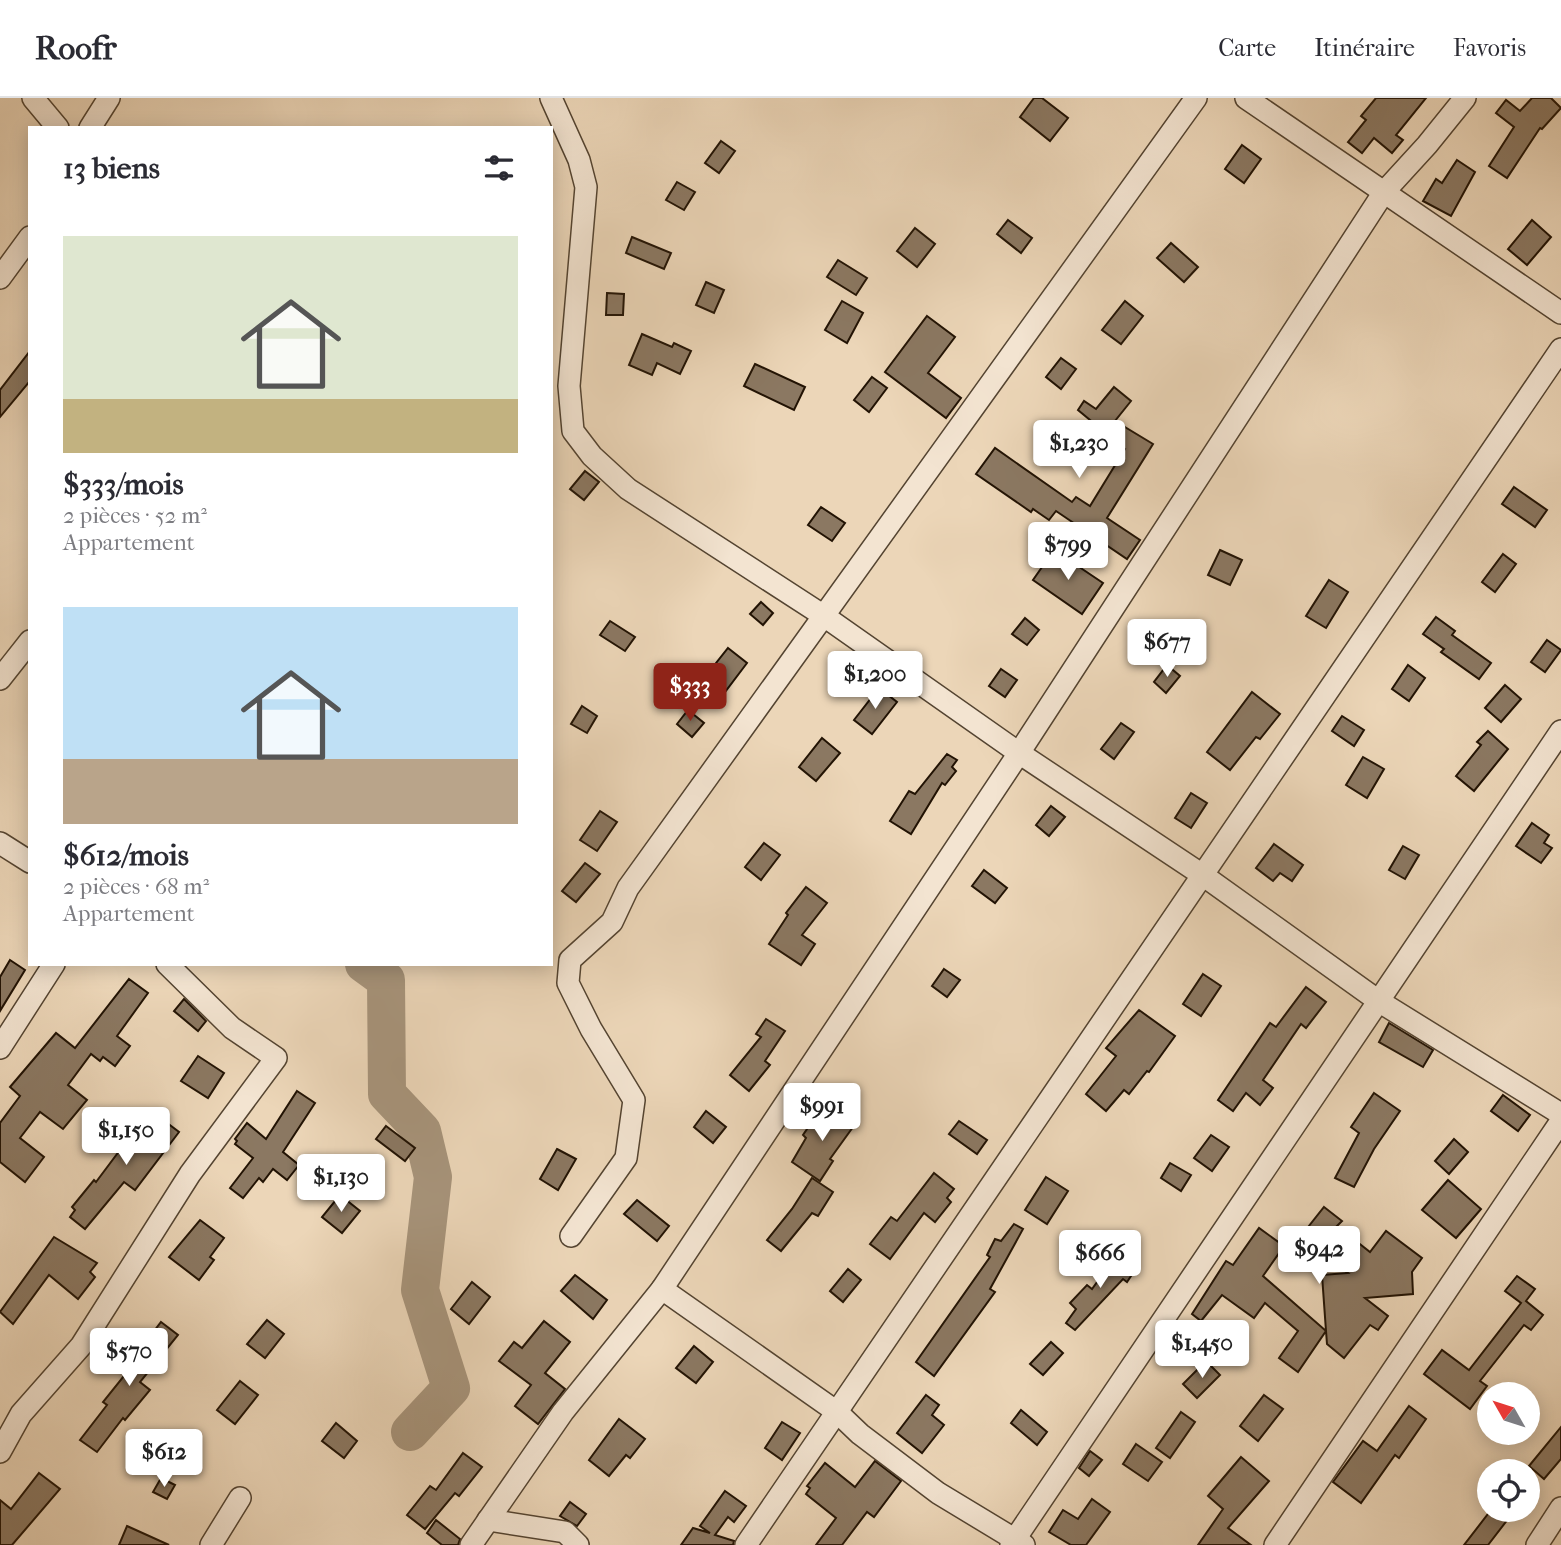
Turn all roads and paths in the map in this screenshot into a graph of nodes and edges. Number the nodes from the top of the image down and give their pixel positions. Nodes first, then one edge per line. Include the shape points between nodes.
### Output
1 (33, 98) edge
2 (109, 98) edge
3 (551, 98) edge
4 (1196, 98) edge
5 (1246, 98) edge
6 (1465, 98) edge
7 (56, 126) edge
8 (91, 126) edge
9 (1384, 192) junction
10 (28, 240) edge
11 (0, 278) edge
12 (1561, 313) edge
13 (1561, 349) edge
14 (824, 616) junction
15 (28, 644) edge
16 (0, 680) edge
17 (1561, 731) edge
18 (1019, 753) junction
19 (0, 842) edge
20 (28, 861) edge
21 (1204, 876) junction
22 (53, 966) edge
23 (169, 966) edge
24 (1380, 1002) junction
25 (0, 1048) edge
26 (1561, 1114) edge
27 (1561, 1121) edge
28 (570, 1236) dead end
29 (662, 1289) junction
30 (837, 1412) junction
31 (0, 1452) edge
32 (240, 1498) dead end
33 (1561, 1508) edge
34 (488, 1520) junction
35 (1017, 1543) edge
36 (211, 1545) edge
37 (471, 1545) edge
38 (578, 1545) edge
39 (746, 1545) edge
40 (1275, 1545) edge
41 (1537, 1545) edge

1 - 7 street
2 - 8 street
3 - 14 street via 586,187 569,386 573,431 628,489
4 - 14 street
5 - 9 street
6 - 9 street
9 - 12 street
9 - 18 street
10 - 11 street
13 - 21 street
14 - 18 street
14 - 28 street via 628,888 612,922 570,960 568,983 634,1100 626,1158
15 - 16 street
17 - 24 street
18 - 21 street
18 - 29 street
19 - 20 street
21 - 24 street
21 - 30 street
22 - 25 street
23 - 31 street via 232,1028 276,1058 190,1174 81,1346 21,1415
24 - 26 street
24 - 35 street
27 - 40 street
29 - 30 street
29 - 34 street via 563,1412
30 - 35 street via 938,1493
30 - 39 street
32 - 36 street
33 - 41 street
34 - 37 street
34 - 38 street via 565,1532

